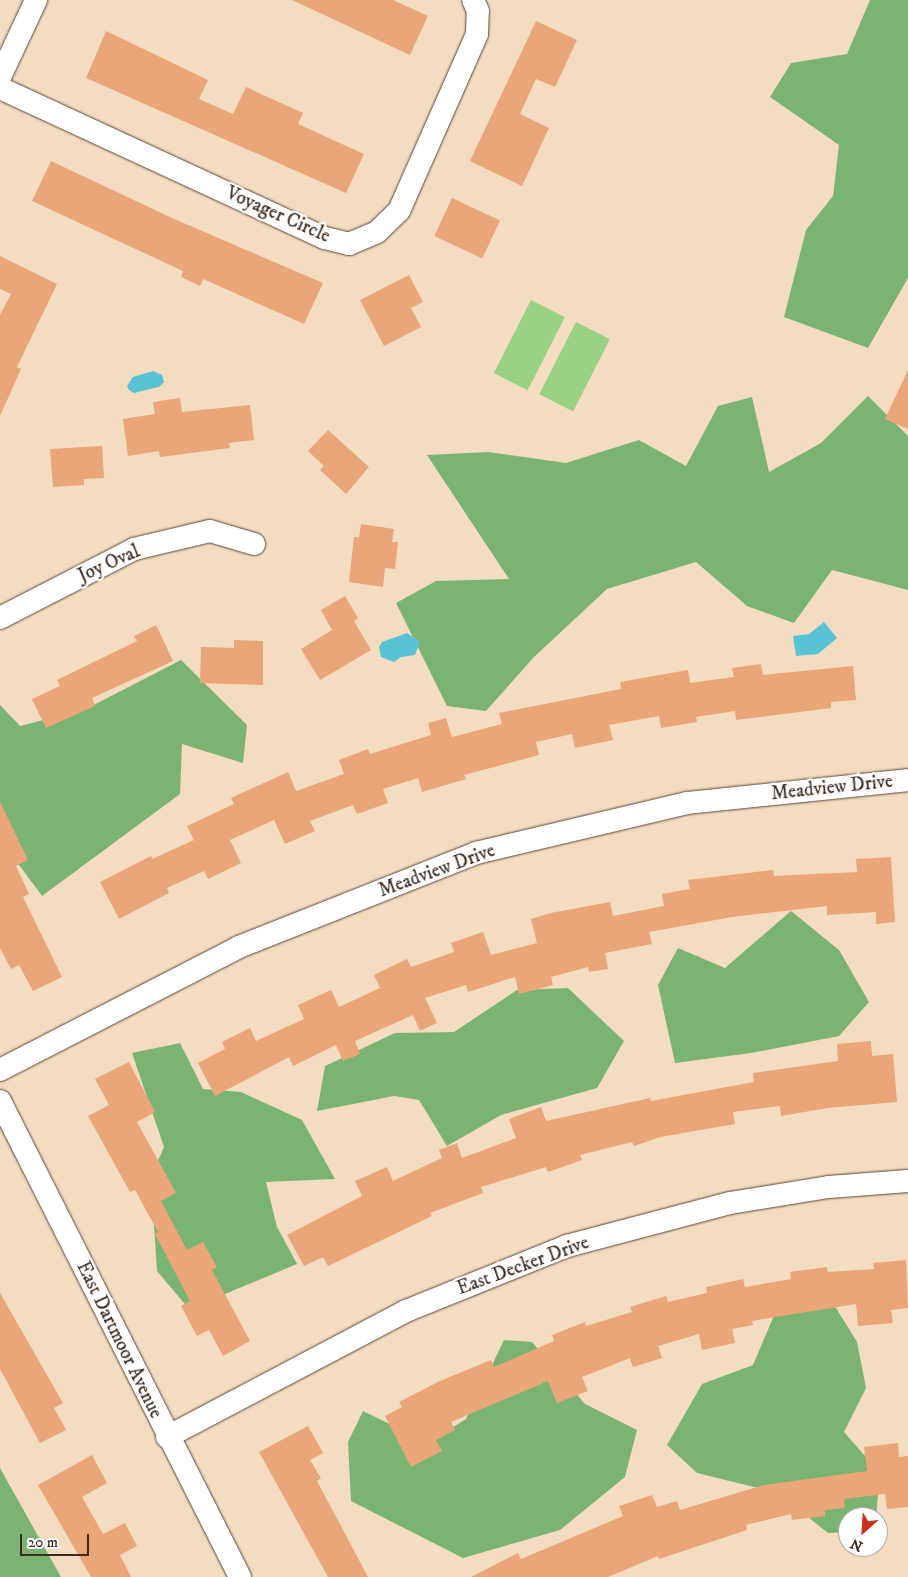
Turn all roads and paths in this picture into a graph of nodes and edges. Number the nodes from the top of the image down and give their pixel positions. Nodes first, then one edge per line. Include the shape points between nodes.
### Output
1 (36, 0) edge
2 (473, 0) edge
3 (0, 77) edge
4 (0, 88) edge
5 (254, 544) dead end
6 (0, 618) edge
7 (908, 780) edge
8 (0, 1070) edge
9 (0, 1101) edge
10 (908, 1181) edge
11 (167, 1437) junction
12 (240, 1577) edge

1 - 3 street
2 - 4 street, Voyager Circle via 478,11 477,34 400,211 376,232 349,244 325,238
5 - 6 street, Joy Oval via 210,531 134,549
7 - 8 street, Meadview Drive via 687,803 476,853 238,948
9 - 11 street, East Dartmoor Avenue
10 - 11 street, East Decker Drive via 829,1187 730,1203 567,1246 406,1311
11 - 12 street, East Dartmoor Avenue

